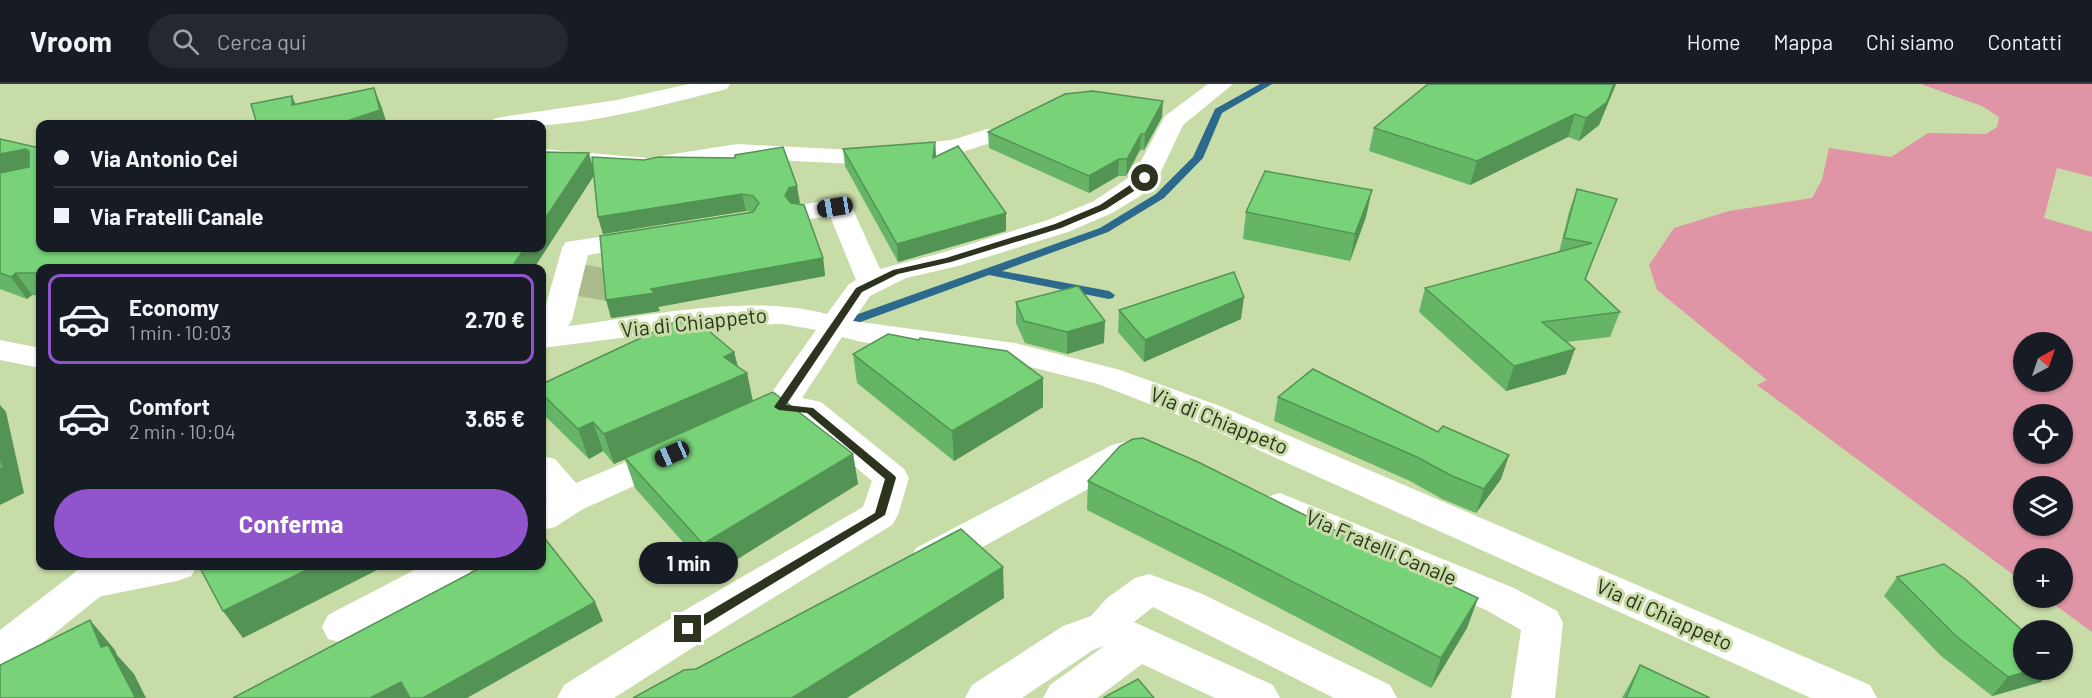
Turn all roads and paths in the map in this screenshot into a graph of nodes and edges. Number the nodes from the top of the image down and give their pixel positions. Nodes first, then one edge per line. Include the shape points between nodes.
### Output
1 (719, 84) edge
2 (1222, 84) edge
3 (529, 120) edge
4 (987, 136) dead end
5 (546, 156) edge
6 (803, 212) edge
7 (667, 234) edge
8 (871, 282) junction
9 (854, 319) junction
10 (546, 321) edge
11 (546, 338) edge
12 (0, 350) edge
13 (36, 357) edge
14 (779, 407) junction
15 (1178, 462) edge
16 (546, 479) edge
17 (1253, 494) edge
18 (556, 508) edge
19 (141, 570) edge
20 (447, 570) edge
21 (95, 575) edge
22 (895, 576) edge
23 (343, 627) dead end
24 (1123, 636) junction
25 (0, 653) edge
26 (579, 698) edge
27 (987, 698) edge
28 (1065, 698) edge
29 (1258, 698) edge
30 (1375, 698) edge
31 (1533, 698) edge
32 (1855, 698) edge

1 - 3 street via 617,107
2 - 8 street via 1173,121 1145,178 1103,207 1058,226
4 - 5 street via 956,147 854,157 737,151 648,166
6 - 8 street via 841,209
7 - 10 street via 587,247 557,320
8 - 9 street via 859,290
9 - 11 street, Via di Chiappeto via 715,317
9 - 14 street
9 - 32 street, Via di Chiappeto via 1110,377 1208,414
12 - 13 street
14 - 18 street
14 - 26 street via 809,410 891,478 879,515
15 - 22 street via 1156,453 1124,454
16 - 18 street
17 - 31 street, Via Fratelli Canale via 1500,599 1543,623
19 - 21 street
20 - 23 street
21 - 25 street
24 - 27 street via 1078,638
24 - 28 street
24 - 29 street
24 - 30 street via 1121,609 1149,589 1186,603

